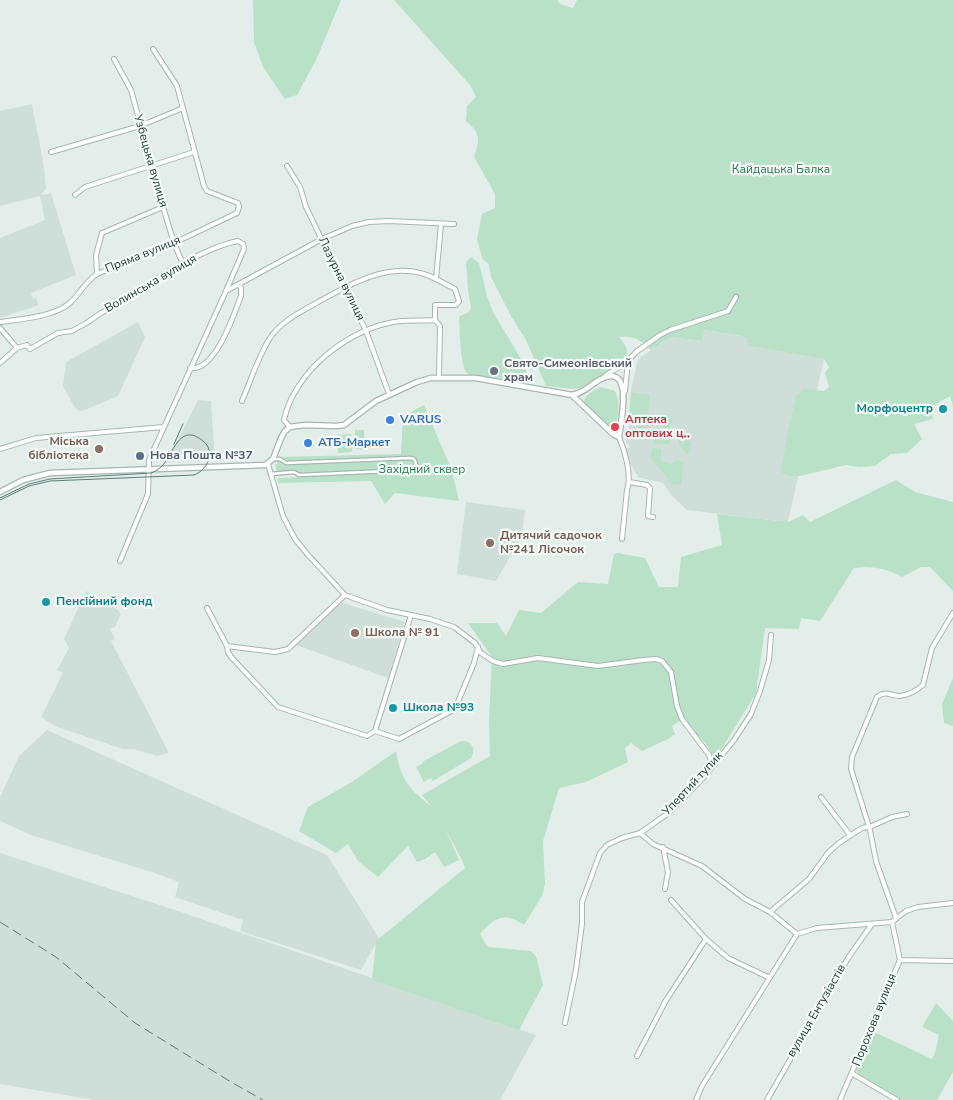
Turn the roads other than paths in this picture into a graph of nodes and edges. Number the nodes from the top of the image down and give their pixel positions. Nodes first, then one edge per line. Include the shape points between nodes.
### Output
1 (153, 49) dead end
2 (114, 59) dead end
3 (183, 108) junction
4 (140, 126) junction
5 (51, 152) dead end
6 (194, 152) junction
7 (153, 166) junction
8 (287, 166) dead end
9 (75, 195) dead end
10 (163, 208) junction
11 (441, 224) junction
12 (454, 224) dead end
13 (322, 239) junction
14 (174, 243) junction
15 (182, 264) junction
16 (98, 274) junction
17 (436, 279) junction
18 (239, 284) junction
19 (344, 287) junction
20 (226, 291) junction
21 (736, 297) dead end
22 (436, 320) junction
23 (0, 322) edge
24 (0, 328) edge
25 (366, 331) junction
26 (17, 348) junction
27 (628, 361) junction
28 (0, 363) edge
29 (190, 368) junction
30 (439, 377) junction
31 (599, 380) junction
32 (625, 391) junction
33 (390, 394) junction
34 (572, 395) junction
35 (242, 401) dead end
36 (164, 427) junction
37 (290, 427) junction
38 (620, 437) junction
39 (0, 449) edge
40 (274, 458) junction
41 (268, 464) junction
42 (149, 470) junction
43 (270, 474) junction
44 (629, 482) junction
45 (0, 492) edge
46 (653, 517) dead end
47 (622, 539) dead end
48 (120, 561) dead end
49 (345, 595) junction
50 (207, 608) dead end
51 (953, 613) edge
52 (411, 615) junction
53 (771, 634) dead end
54 (227, 646) junction
55 (478, 647) junction
56 (375, 731) junction
57 (712, 765) junction
58 (821, 796) dead end
59 (906, 814) dead end
60 (868, 826) junction
61 (640, 833) junction
62 (850, 835) junction
63 (663, 848) junction
64 (665, 889) dead end
65 (671, 900) dead end
66 (953, 902) edge
67 (770, 912) junction
68 (896, 918) junction
69 (892, 922) junction
70 (872, 924) junction
71 (797, 934) junction
72 (706, 939) junction
73 (900, 960) junction
74 (953, 961) edge
75 (770, 978) junction
76 (565, 1023) dead end
77 (637, 1056) dead end
78 (853, 1074) junction
79 (696, 1100) edge
80 (766, 1100) edge
81 (840, 1100) edge
82 (896, 1100) edge

1 - 3 street via 176,86
2 - 4 street, Узбецька вулиця via 131,90
3 - 4 street
3 - 6 street
4 - 5 street
4 - 7 street, Узбецька вулиця
6 - 7 street
6 - 14 street, Пряма вулиця via 207,191 238,203 239,207 237,213
7 - 9 street via 85,188
7 - 10 street, Узбецька вулиця
8 - 13 street, Лазурна вулиця via 300,187
10 - 14 street, Узбецька вулиця
10 - 16 street via 102,233 96,255
11 - 12 street
11 - 13 street via 369,222
11 - 17 street
13 - 18 street
13 - 19 street, Лазурна вулиця
14 - 15 street, Узбецька вулиця
14 - 16 street, Пряма вулиця
15 - 20 street, Волинська вулиця via 214,248 238,241 244,249
15 - 26 street, Волинська вулиця via 72,331 58,333 30,349 27,345
16 - 23 street, Пряма вулиця via 88,280 70,303 60,310
17 - 19 street via 394,271
17 - 22 street via 455,289 459,300 456,305 435,305
18 - 20 street
18 - 29 street via 241,296 218,349 202,366
19 - 25 street, Лазурна вулиця
19 - 35 street via 297,314 270,338
20 - 29 street, Волинська вулиця
21 - 27 street via 728,311 660,335
22 - 25 street via 399,321
22 - 30 street via 440,326
24 - 26 street
25 - 33 street, Лазурна вулиця
25 - 37 street via 333,348 298,386 286,407 284,420
26 - 28 street
27 - 31 street
27 - 32 street
29 - 36 street, Волинська вулиця
30 - 33 street via 416,382
30 - 34 street via 476,378
31 - 32 street via 616,378
31 - 34 street via 581,393
32 - 38 street
33 - 37 street via 344,425
34 - 38 street
36 - 39 street via 36,438
36 - 42 street, Волинська вулиця via 149,460
37 - 40 street via 281,438
38 - 44 street
40 - 41 street
40 - 43 street via 286,463 410,458 416,464 410,470
41 - 42 street
41 - 43 street
42 - 45 street via 50,474 22,480
42 - 48 street, Волинська вулиця via 148,494
43 - 49 street via 283,516 295,539
44 - 46 street via 650,488 648,516
44 - 47 street
49 - 52 street
49 - 54 street via 288,649 276,652
50 - 54 street
51 - 60 street via 932,648 923,685 901,696 881,693 868,716 852,757 851,769
52 - 55 street via 454,628
52 - 56 street
53 - 57 street, Упертий тупик via 768,664 751,714
54 - 56 street via 232,658 278,707 367,736
55 - 56 street via 455,709 399,739
55 - 57 street via 493,661 503,664 538,658 598,666 662,661 670,672 682,719
57 - 61 street, Упертий тупик via 670,812
58 - 62 street
59 - 60 street
60 - 62 street
60 - 68 street via 876,861
61 - 63 street
61 - 76 street, Упертий тупик via 607,845 600,853 582,902 580,942
62 - 67 street via 828,853 809,879
63 - 64 street via 668,872
63 - 67 street via 702,866 745,899
65 - 72 street
66 - 68 street via 918,907
67 - 71 street
68 - 69 street
69 - 70 street
69 - 73 street
70 - 71 street via 817,928
70 - 80 street, вулиця Ентузіастів via 848,958
71 - 75 street
72 - 75 street via 728,958
72 - 77 street via 665,1002
73 - 74 street, Порохова вулиця
73 - 78 street, Порохова вулиця
75 - 79 street
78 - 81 street, Порохова вулиця
78 - 82 street

